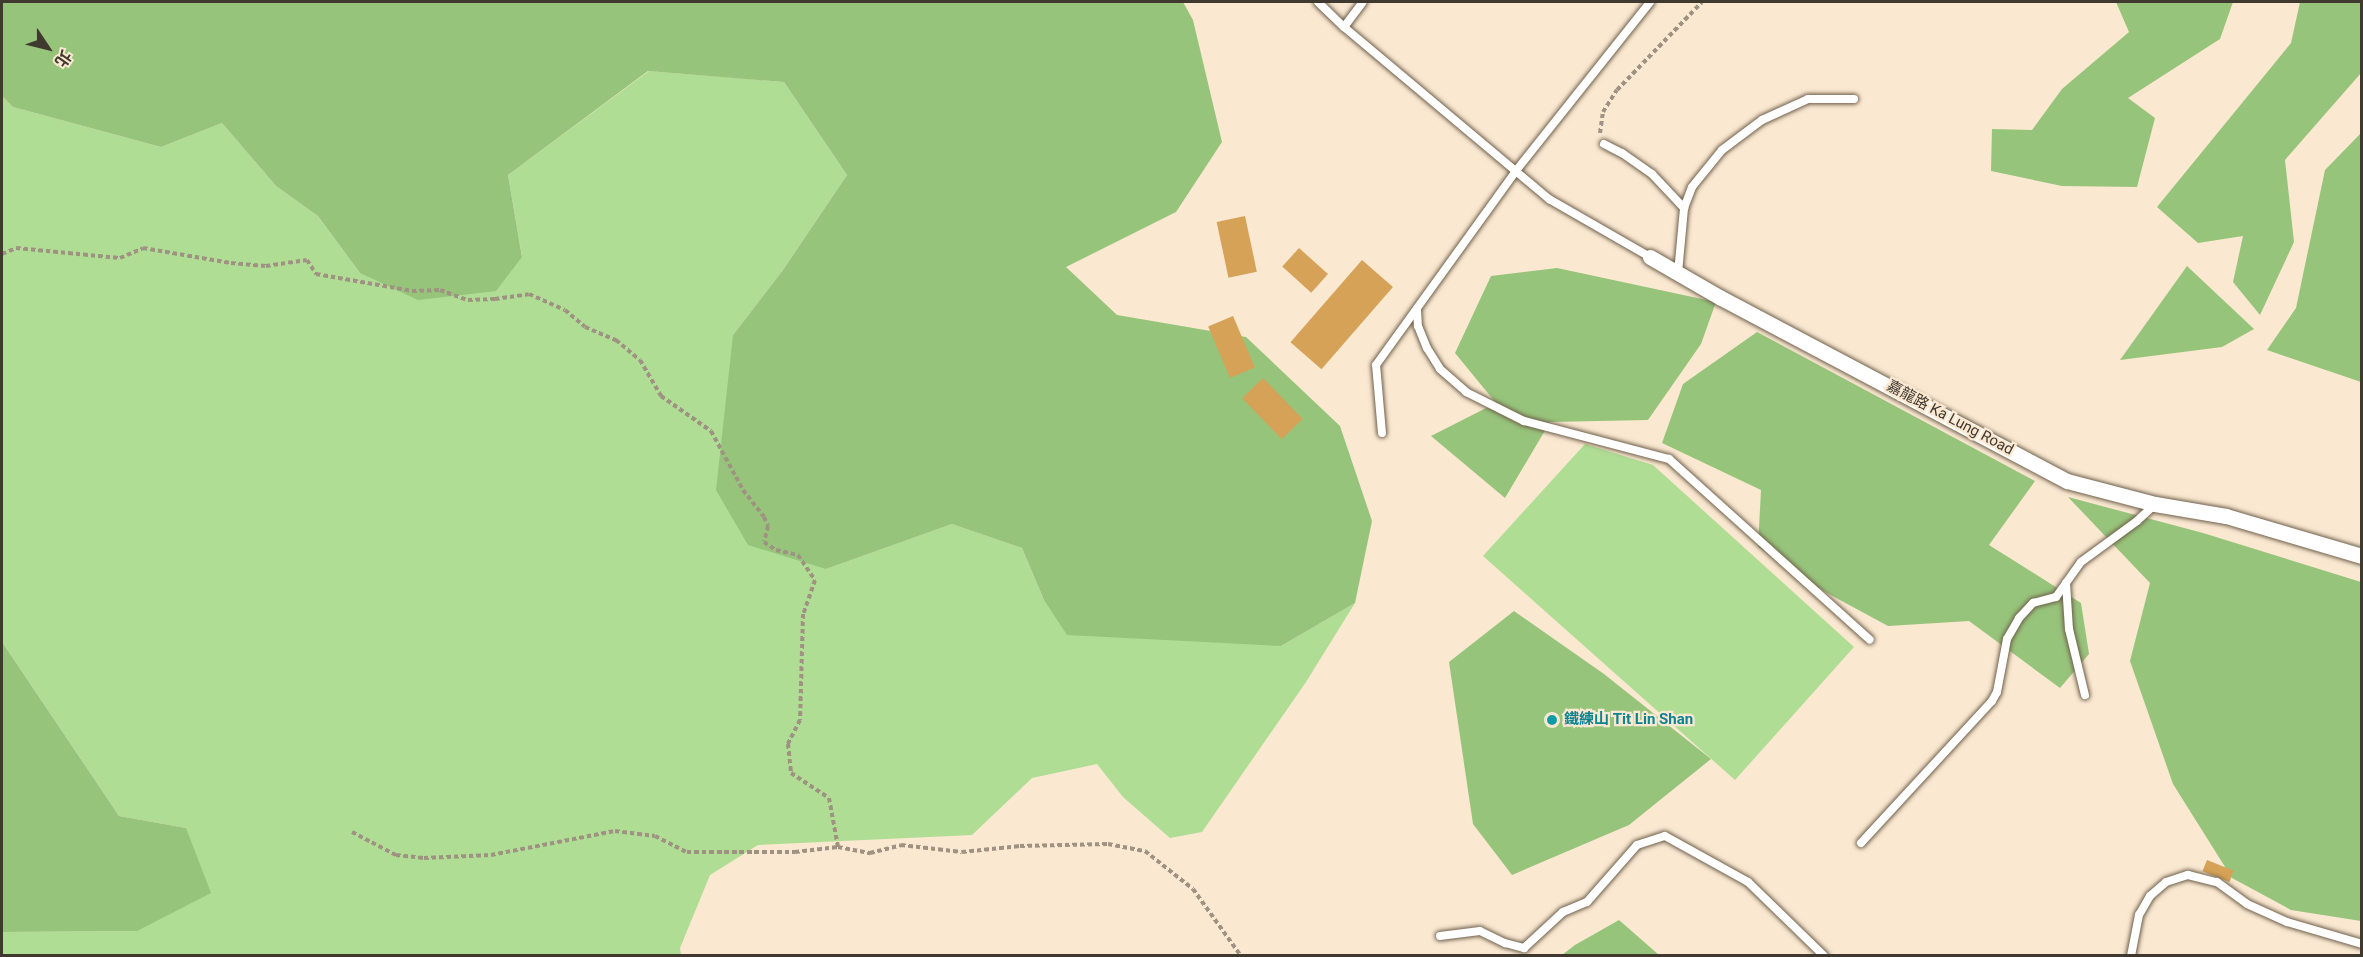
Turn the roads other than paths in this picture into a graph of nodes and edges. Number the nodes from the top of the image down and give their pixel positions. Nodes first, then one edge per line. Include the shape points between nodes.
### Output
1 (1318, 2) edge
2 (1363, 2) edge
3 (1650, 2) edge
4 (1344, 27) junction
5 (1854, 99) dead end
6 (1604, 144) road end
7 (1515, 172) junction
8 (1684, 208) junction
9 (1650, 257) joint
10 (1678, 273) junction
11 (1417, 309) junction
12 (1382, 433) dead end
13 (2154, 504) junction
14 (2361, 556) edge
15 (2066, 583) junction
16 (1870, 640) dead end
17 (2085, 695) dead end
18 (1861, 843) dead end
19 (1440, 936) dead end
20 (2361, 944) edge
21 (1824, 956) edge
22 (2131, 956) edge

1 - 4 lane, 嘉龍路 Ka Lung Road
2 - 4 lane
3 - 7 lane
4 - 7 lane, 嘉龍路 Ka Lung Road
5 - 8 lane via 1808,99 1762,120 1722,150 1692,187
6 - 8 lane via 1652,174
7 - 9 lane, 嘉龍路 Ka Lung Road via 1550,199
7 - 11 lane
8 - 10 lane
9 - 10 street, 嘉龍路 Ka Lung Road
10 - 13 street, 嘉龍路 Ka Lung Road via 2067,481
11 - 12 lane via 1376,365
11 - 16 lane via 1426,348 1440,369 1466,392 1524,421 1669,459
13 - 14 street, 嘉龍路 Ka Lung Road via 2226,516
13 - 15 lane via 2082,562
15 - 17 lane via 2069,629
15 - 18 lane via 2056,597 2033,603 2019,618 2007,639 1992,701
19 - 21 lane via 1480,931 1524,948 1563,912 1587,902 1637,845 1665,836 1748,882
20 - 22 lane via 2287,922 2247,904 2217,882 2188,876 2166,882 2150,896 2139,915

